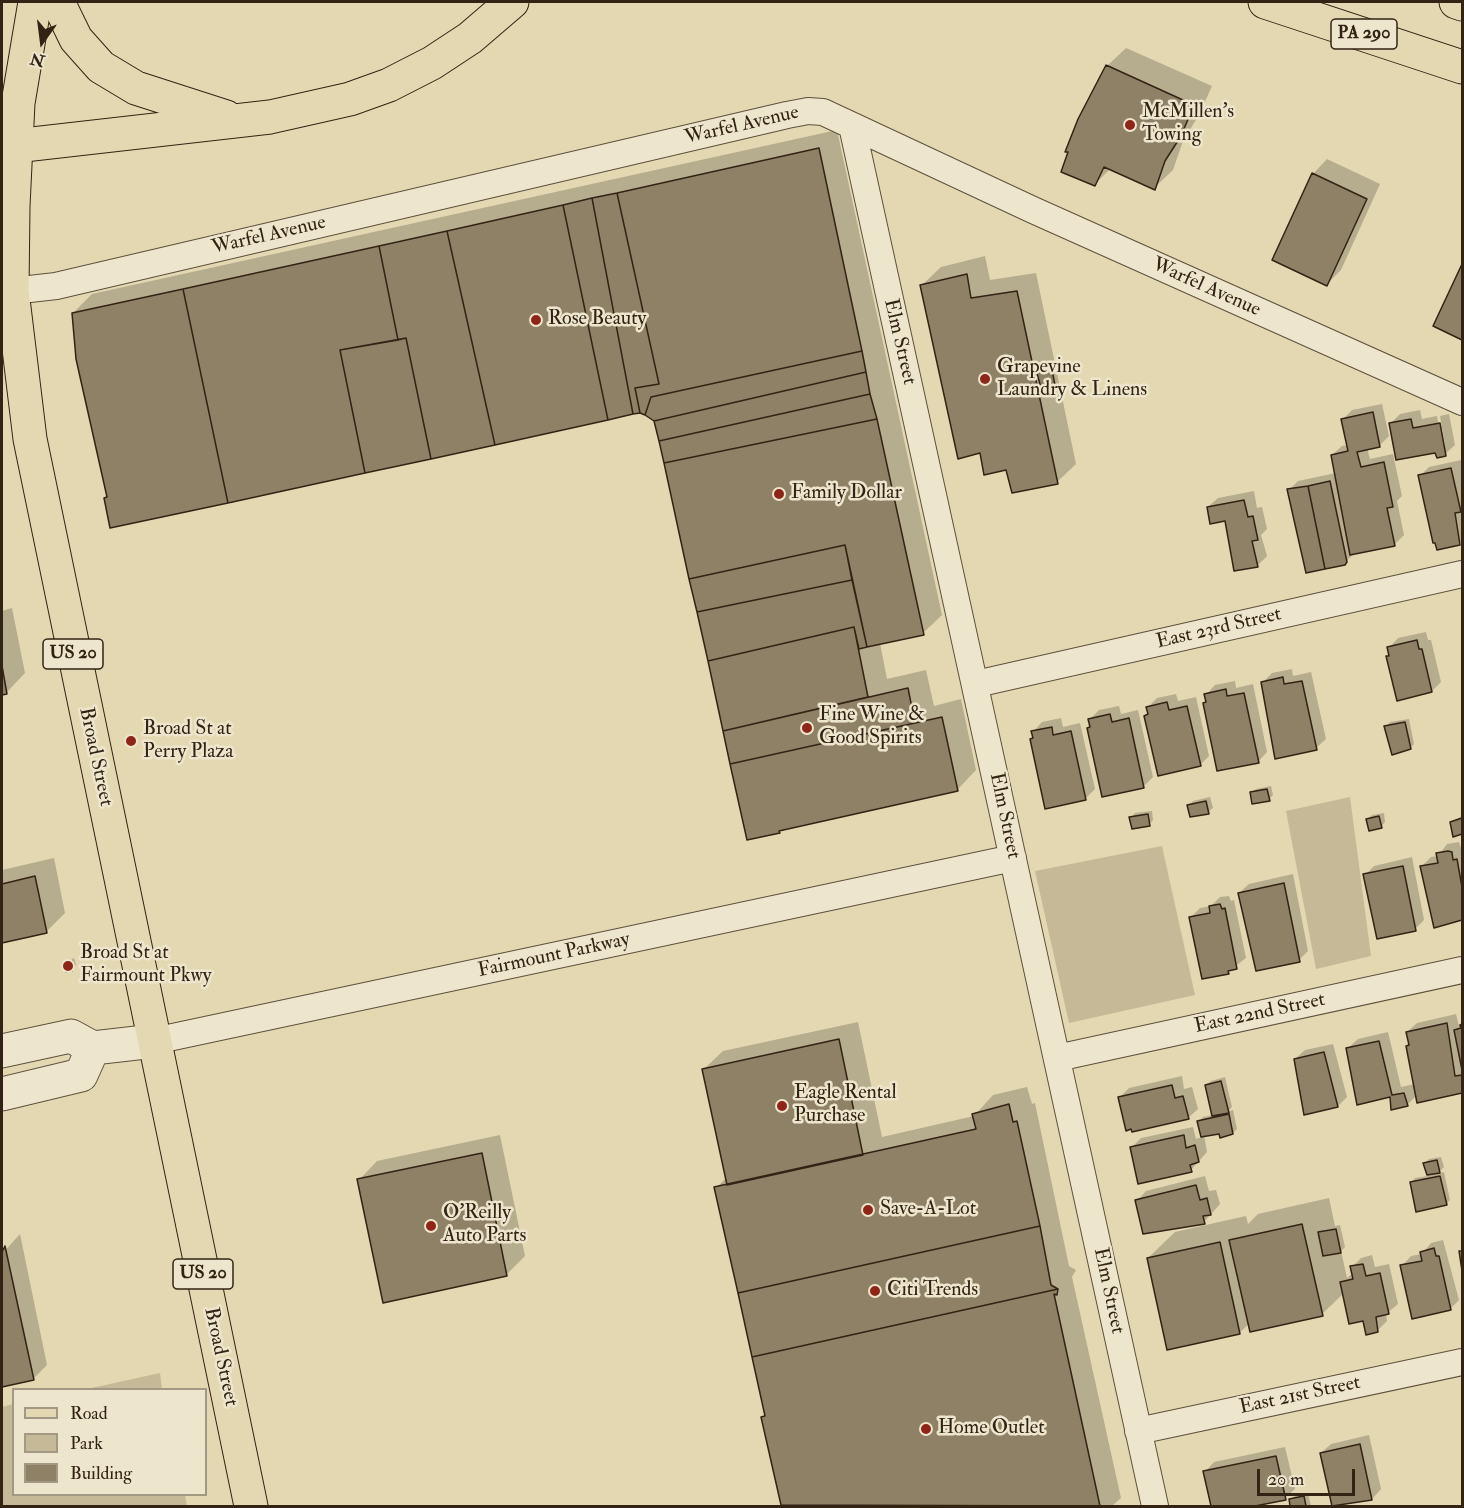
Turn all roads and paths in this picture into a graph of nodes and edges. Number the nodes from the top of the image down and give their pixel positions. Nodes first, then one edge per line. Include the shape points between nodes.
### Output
1 (35, 2) edge
2 (58, 2) edge
3 (512, 2) edge
4 (1265, 2) edge
5 (1456, 2) edge
6 (1462, 4) edge
7 (1462, 67) edge
8 (239, 121) junction
9 (852, 126) junction
10 (15, 146) junction
11 (12, 291) junction
12 (1462, 402) edge
13 (1462, 574) edge
14 (976, 684) junction
15 (1013, 858) junction
16 (1462, 970) edge
17 (154, 1041) junction
18 (93, 1048) junction
19 (2, 1051) edge
20 (1057, 1058) junction
21 (2, 1094) edge
22 (1462, 1362) edge
23 (1138, 1431) junction
24 (251, 1506) edge
25 (1155, 1506) edge

1 - 10 main road, Broad Street / US 20
2 - 8 main road via 76,39 117,78 159,97
3 - 8 main road via 471,38 388,85 311,110
4 - 7 main road, PA 290
5 - 6 main road
8 - 10 main road
9 - 11 street, Warfel Avenue via 823,112 787,115 56,286
9 - 12 street, Warfel Avenue
9 - 14 street, Elm Street
10 - 11 main road, Broad Street / US 20
11 - 17 main road, Broad Street / US 20 via 30,439
13 - 14 street, East 23rd Street
14 - 15 street, Elm Street
15 - 17 street, Fairmount Parkway
15 - 20 street, Elm Street
16 - 20 street, East 22nd Street
17 - 18 street, Fairmount Parkway
17 - 24 main road, Broad Street / US 20
18 - 19 street, Fairmount Parkway via 71,1036
18 - 21 street via 81,1075
20 - 23 street, Elm Street
22 - 23 street, East 21st Street
23 - 25 street, Elm Street

